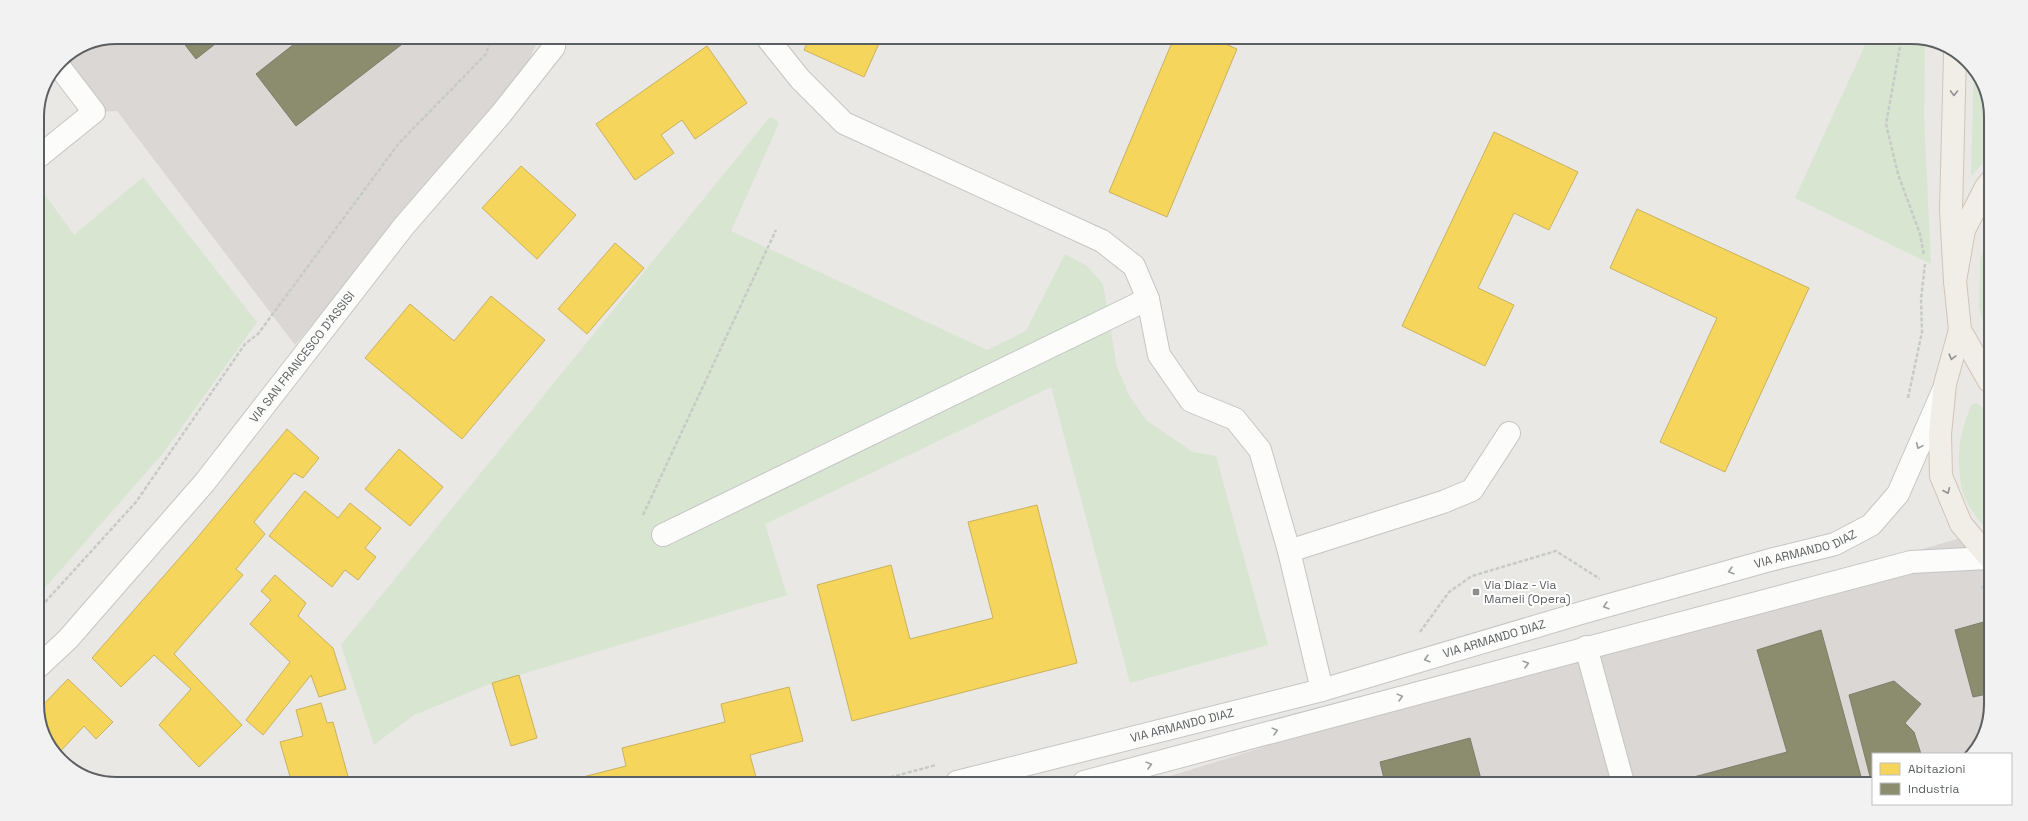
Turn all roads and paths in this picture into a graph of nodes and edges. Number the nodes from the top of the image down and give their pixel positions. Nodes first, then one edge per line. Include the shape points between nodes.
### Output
1 (489, 44) edge
2 (554, 44) edge
3 (772, 44) edge
4 (1900, 44) edge
5 (1955, 59) edge
6 (62, 70) edge
7 (44, 152) edge
8 (1984, 193) edge
9 (776, 230) dead end
10 (1955, 282) junction
11 (1148, 299) junction
12 (1960, 330) junction
13 (1984, 372) edge
14 (1945, 384) junction
15 (1906, 406) dead end
16 (1509, 433) dead end
17 (663, 535) joint
18 (1289, 551) junction
19 (1984, 552) edge
20 (1984, 557) edge
21 (1600, 580) dead end
22 (44, 603) edge
23 (1418, 635) dead end
24 (1586, 647) junction
25 (44, 661) edge
26 (1322, 690) junction
27 (942, 763) dead end
28 (892, 777) edge
29 (977, 777) edge
30 (1103, 777) edge
31 (1621, 777) edge

1 - 22 path via 486,54 399,143 258,334 245,344 136,502
2 - 25 street, VIA SAN FRANCESCO D'ASSISI via 500,114 404,226 205,482 68,639
3 - 11 street via 800,79 844,123 1102,241 1134,266
4 - 15 path via 1886,124 1898,174 1920,234 1925,261 1921,299 1922,332
5 -> 10 main road via 1951,210
6 - 7 street via 94,112
8 - 10 main road via 1964,230
9 - 17 path via 644,511 642,531 651,536
10 - 12 main road
11 - 17 street
11 - 18 street via 1159,355 1191,401 1235,419 1260,450
12 - 13 main road
12 -> 14 main road, VIA ARMANDO DIAZ
14 -> 19 main road, VIA ARMANDO DIAZ via 1940,434 1941,476 1961,524
14 -> 26 street, VIA ARMANDO DIAZ via 1898,494 1871,525 1835,544 1588,611
16 - 18 street via 1472,490 1443,502
18 - 26 street
20 - 24 street, VIA ARMANDO DIAZ via 1911,562
21 - 23 path via 1556,551 1472,576 1449,592
30 -> 24 street, VIA ARMANDO DIAZ
24 - 31 street
26 - 29 street, VIA ARMANDO DIAZ
27 - 28 path

